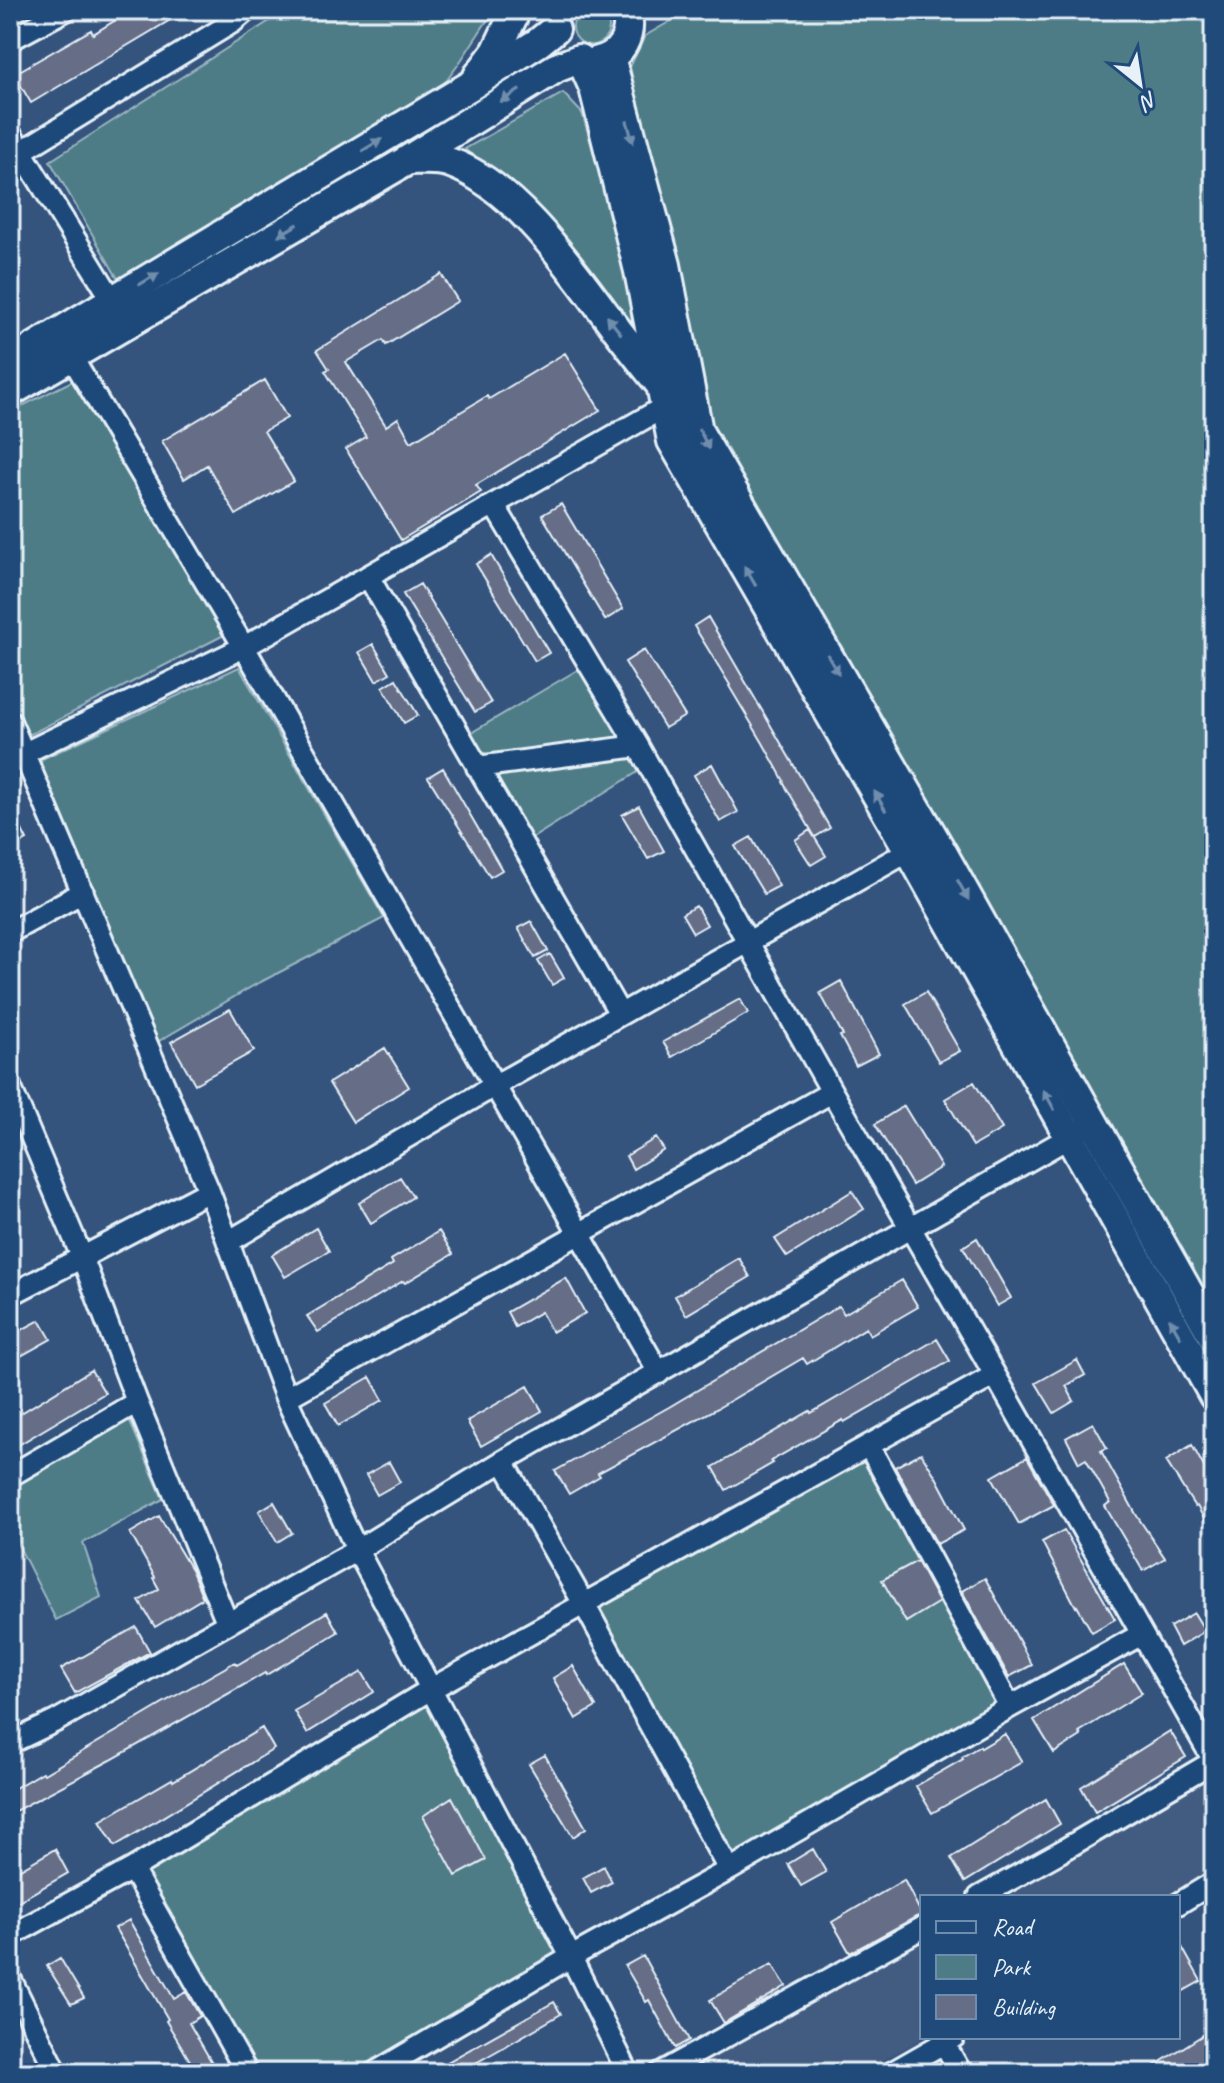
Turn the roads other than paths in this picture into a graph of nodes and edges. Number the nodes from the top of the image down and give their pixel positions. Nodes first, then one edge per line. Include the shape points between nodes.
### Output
1 (66, 10) edge
2 (247, 10) edge
3 (516, 10) edge
4 (645, 10) edge
5 (556, 19) edge
6 (627, 22) edge
7 (10, 40) edge
8 (610, 57) junction
9 (580, 60) junction
10 (473, 84) junction
11 (10, 133) edge
12 (22, 151) junction
13 (408, 160) junction
14 (112, 312) junction
15 (63, 346) junction
16 (10, 362) edge
17 (10, 392) edge
18 (673, 397) junction
19 (494, 505) junction
20 (368, 576) junction
21 (244, 647) junction
22 (10, 721) edge
23 (638, 746) junction
24 (17, 756) edge
25 (477, 767) junction
26 (909, 851) junction
27 (83, 892) junction
28 (10, 932) edge
29 (748, 942) junction
30 (620, 1014) junction
31 (10, 1086) edge
32 (494, 1086) junction
33 (832, 1092) junction
34 (14, 1108) edge
35 (1082, 1130) junction
36 (209, 1191) junction
37 (910, 1228) junction
38 (580, 1235) junction
39 (228, 1242) junction
40 (82, 1257) junction
41 (10, 1295) edge
42 (1214, 1338) edge
43 (659, 1373) junction
44 (995, 1375) junction
45 (1214, 1396) edge
46 (286, 1398) junction
47 (137, 1402) junction
48 (869, 1446) junction
49 (503, 1461) junction
50 (10, 1476) edge
51 (357, 1550) junction
52 (584, 1604) junction
53 (227, 1622) junction
54 (1142, 1634) junction
55 (431, 1689) junction
56 (1010, 1707) junction
57 (10, 1743) edge
58 (1214, 1761) edge
59 (132, 1869) junction
60 (729, 1870) junction
61 (1214, 1882) edge
62 (983, 1895) edge
63 (1180, 1903) edge
64 (920, 1929) edge
65 (10, 1936) edge
66 (571, 1957) junction
67 (10, 1978) edge
68 (949, 2040) edge
69 (57, 2073) edge
70 (247, 2073) edge
71 (374, 2073) edge
72 (628, 2073) edge
73 (660, 2073) edge
74 (891, 2073) edge
75 (961, 2073) edge

1 - 7 street
2 - 12 street
3 - 10 street
4 - 6 street
5 - 9 street via 563,49
5 - 10 street via 539,42
6 - 8 street via 618,52
8 - 9 street
8 -> 18 street via 666,265
9 -> 13 street via 556,68
9 - 18 street via 594,88
14 -> 10 street
11 - 12 street
12 - 14 street
13 -> 14 street
18 -> 13 street via 574,270 511,201 483,178 448,162
14 - 15 street
15 - 16 street
15 - 17 street
15 - 21 street
18 - 19 street
26 -> 18 street via 672,441
18 -> 35 street via 698,431 949,866
19 - 20 street
19 - 23 street
20 - 21 street
20 - 25 street
21 - 24 street
21 - 32 street
22 - 24 street
23 - 25 street
23 - 29 street
24 - 27 street
25 - 30 street
26 - 29 street
35 -> 26 street
27 - 28 street
27 - 36 street
29 - 30 street
29 - 33 street
30 - 32 street
31 - 34 street
32 - 38 street
32 - 39 street
33 - 37 street
33 - 38 street
34 - 40 street
35 - 37 street
35 - 42 street
45 -> 35 street
36 - 39 street
36 - 40 street
37 - 43 street
37 - 44 street
38 - 43 street
38 - 46 street
39 - 46 street
40 - 41 street
40 - 47 street
43 - 49 street
44 - 48 street
44 - 54 street
46 - 51 street
47 - 50 street
47 - 53 street
48 - 52 street
48 - 56 street
49 - 51 street
49 - 52 street
51 - 53 street
51 - 55 street
52 - 55 street
52 - 60 street
53 - 57 street
54 - 56 street
54 - 58 street
55 - 59 street
55 - 66 street
56 - 60 street
58 - 62 street
59 - 65 street
59 - 70 street
60 - 66 street
61 - 63 street
64 - 73 street
66 - 71 street
66 - 72 street
67 - 69 street
68 - 74 street
68 - 75 street

